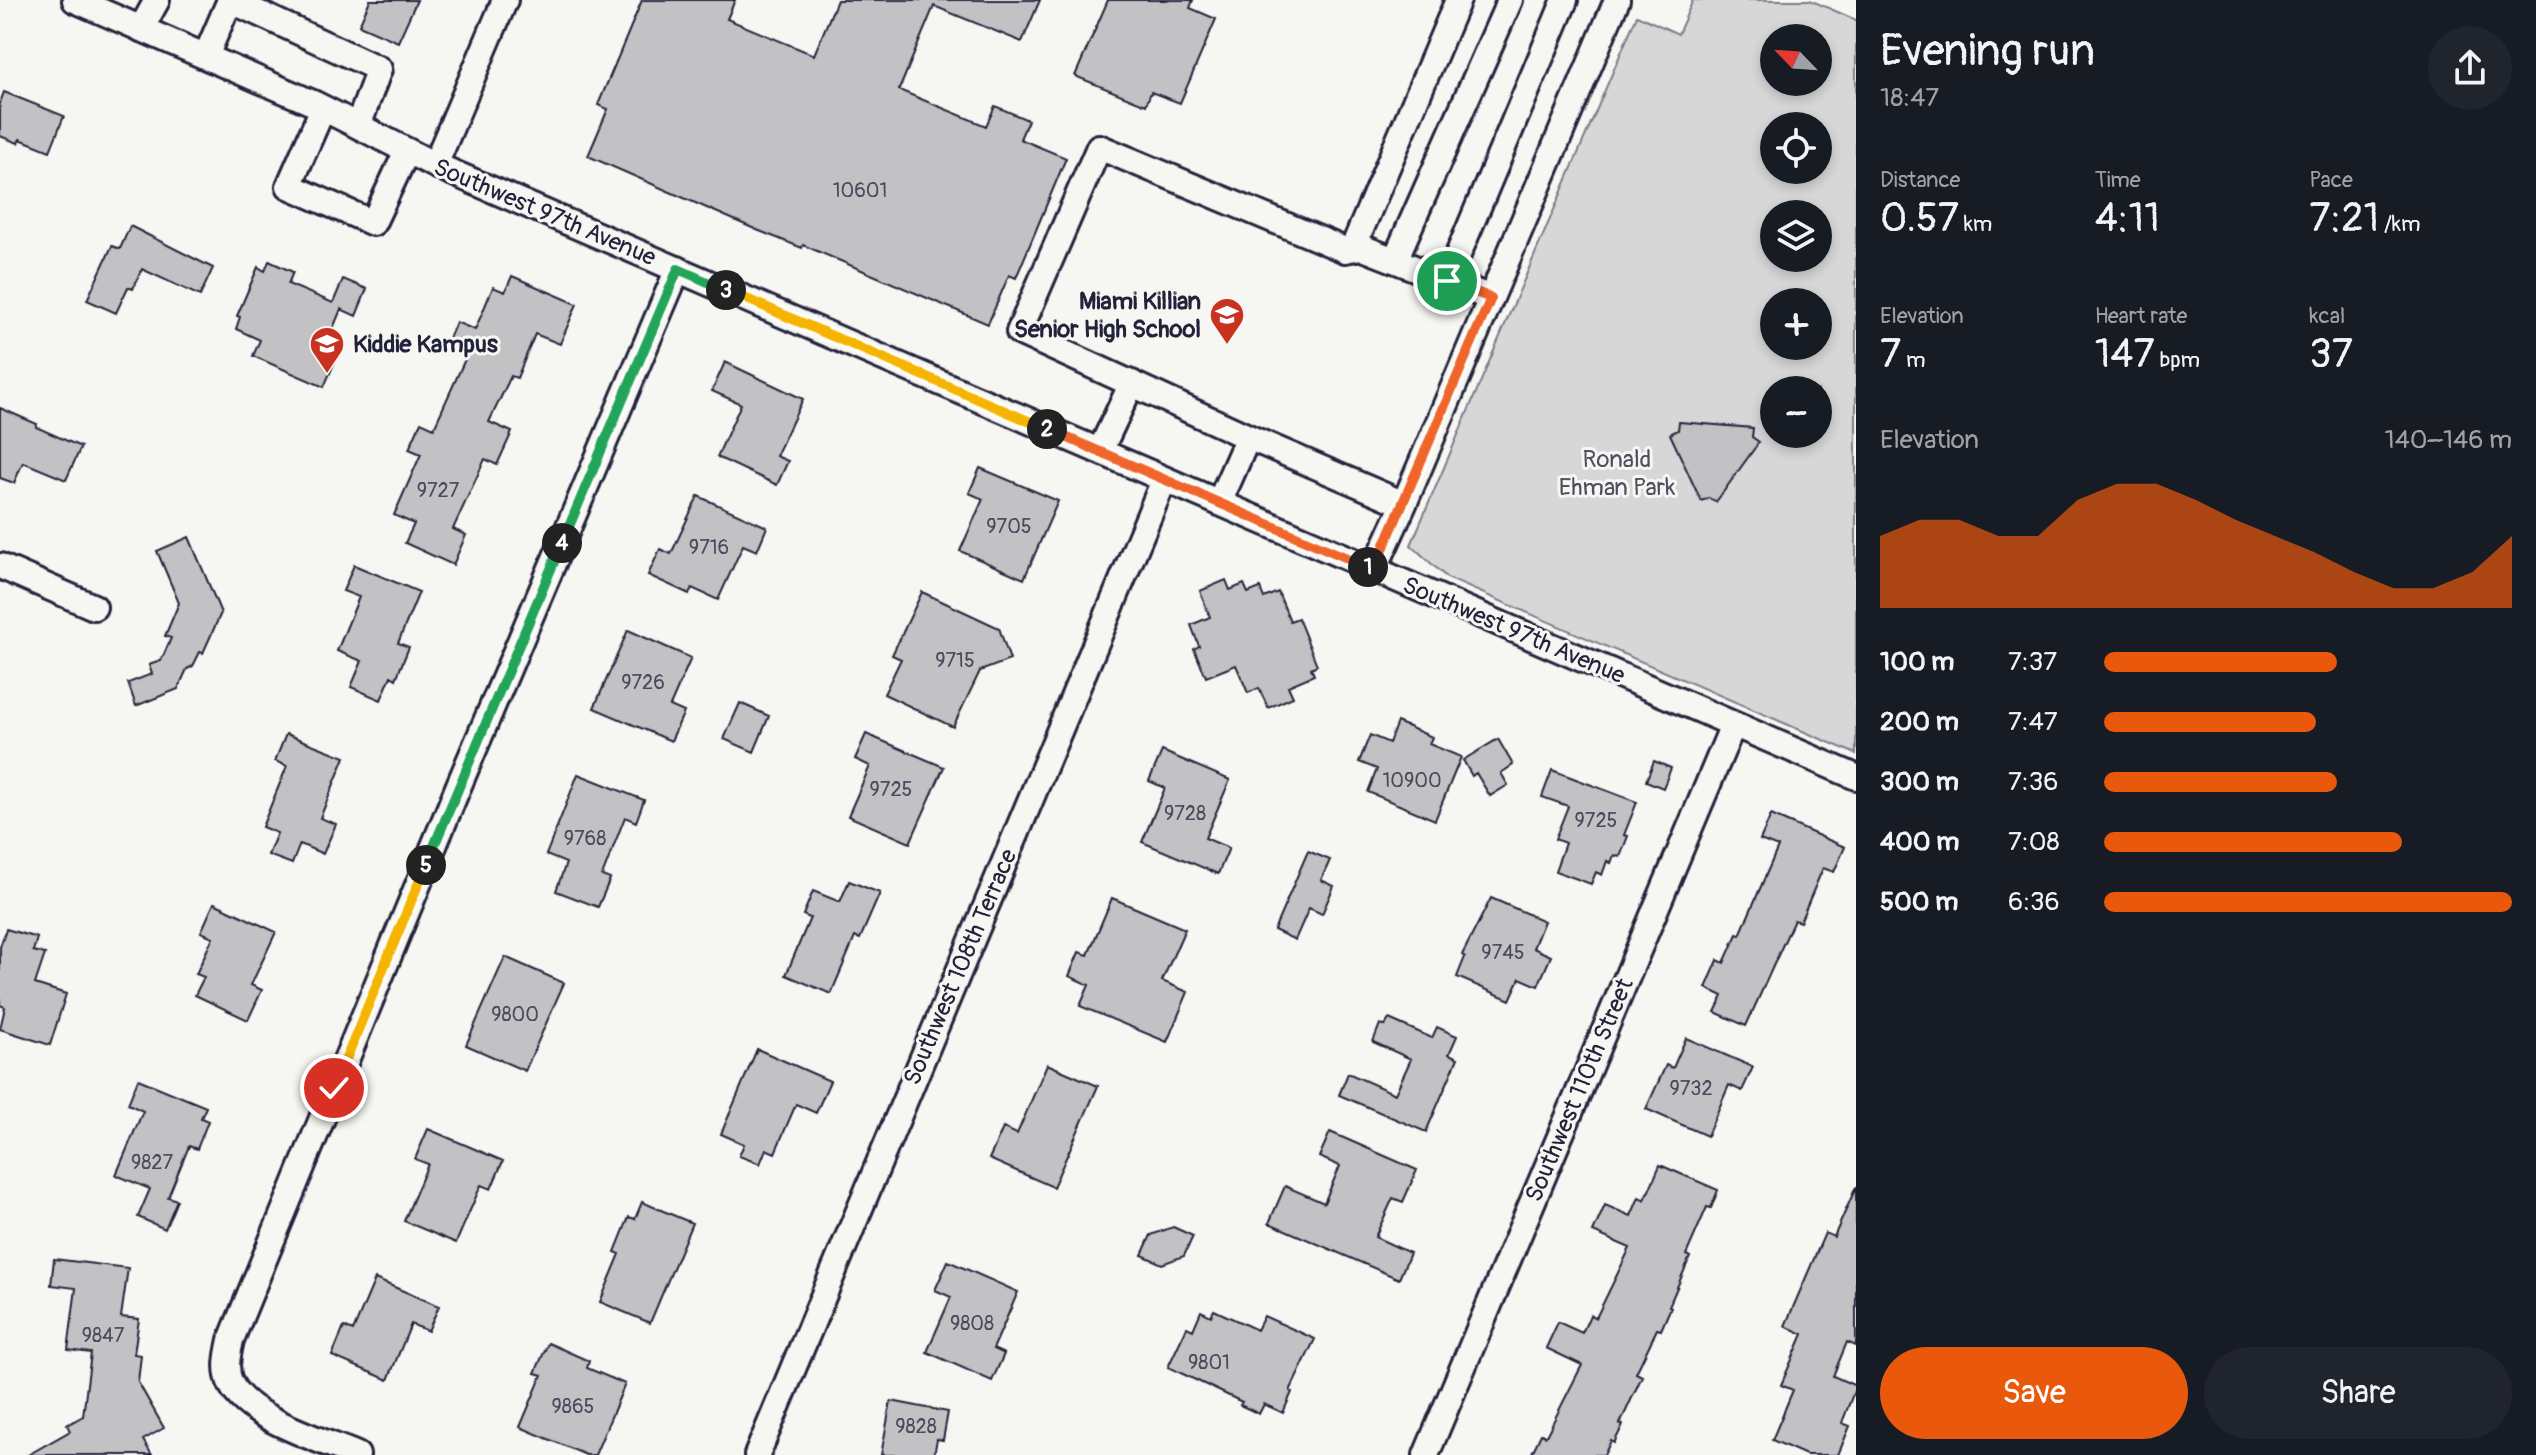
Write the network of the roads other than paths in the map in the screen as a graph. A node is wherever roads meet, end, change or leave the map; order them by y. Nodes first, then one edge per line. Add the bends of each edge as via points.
1 (75, 0) edge
2 (157, 0) edge
3 (230, 0) edge
4 (505, 0) edge
5 (1458, 0) edge
6 (1510, 0) edge
7 (1565, 0) edge
8 (1617, 0) edge
9 (141, 29) junction
10 (206, 56) junction
11 (323, 108) junction
12 (358, 126) junction
13 (407, 151) junction
14 (435, 165) junction
15 (1353, 248) junction
16 (1395, 260) junction
17 (678, 269) junction
18 (1447, 281) junction
19 (1491, 298) junction
20 (1132, 383) junction
21 (1248, 437) junction
22 (1100, 451) junction
23 (1164, 480) junction
24 (1219, 503) junction
25 (1404, 504) junction
26 (0, 566) edge
27 (1374, 570) junction
28 (94, 607) dead end
29 (1733, 725) junction
30 (1856, 777) edge
31 (357, 1455) edge
32 (757, 1455) edge
33 (1426, 1455) edge

1 - 9 street, Southwest 97th Avenue
2 - 9 street
3 - 10 street
3 - 12 street via 379,69
4 - 14 street
5 - 15 street
6 - 16 street
7 - 18 street
8 - 19 street
9 - 10 street, Southwest 97th Avenue
10 - 11 street, Southwest 97th Avenue
11 - 12 street, Southwest 97th Avenue
11 - 13 street via 289,186 373,223
12 - 13 street, Southwest 97th Avenue
13 - 14 street, Southwest 97th Avenue
14 - 17 street, Southwest 97th Avenue
15 - 16 street
15 - 20 street via 1345,250 1099,147 1019,332
16 - 18 street
17 - 22 street, Southwest 97th Avenue
17 - 31 street via 228,1353 228,1376 250,1406
18 - 19 street
19 - 25 street
20 - 21 street
20 - 22 street
21 - 24 street
21 - 25 street
22 - 23 street, Southwest 97th Avenue
23 - 24 street, Southwest 97th Avenue
23 - 32 street, Southwest 108th Terrace
24 - 27 street, Southwest 97th Avenue
25 - 27 street
26 - 28 street
27 - 29 street, Southwest 97th Avenue
29 - 30 street, Southwest 97th Avenue
29 - 33 street, Southwest 110th Street

